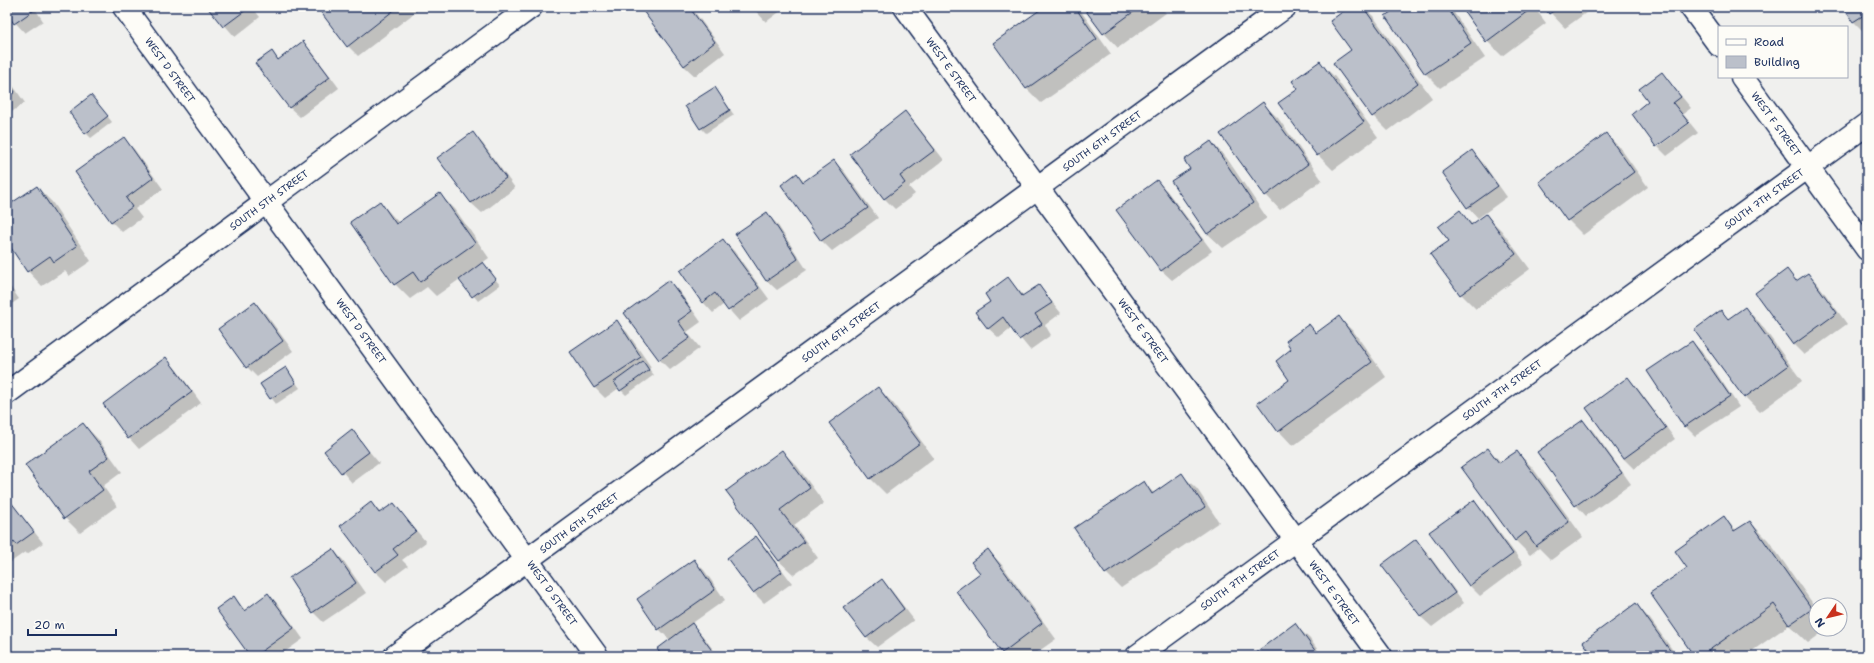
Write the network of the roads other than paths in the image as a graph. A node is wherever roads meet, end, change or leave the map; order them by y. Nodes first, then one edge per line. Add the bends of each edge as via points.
1 (124, 7) edge
2 (531, 7) edge
3 (904, 7) edge
4 (1285, 7) edge
5 (1691, 7) edge
6 (1718, 44) edge
7 (1743, 78) edge
8 (1867, 124) edge
9 (1808, 167) junction
10 (1038, 189) junction
11 (267, 202) junction
12 (1867, 249) edge
13 (7, 393) edge
14 (1296, 539) junction
15 (528, 560) junction
16 (396, 656) edge
17 (597, 656) edge
18 (1137, 656) edge
19 (1381, 656) edge

1 - 11 street, WEST D STREET
2 - 11 street, SOUTH 5TH STREET
3 - 10 street, WEST E STREET
4 - 10 street, SOUTH 6TH STREET
5 - 6 street
7 - 9 street, WEST F STREET
8 - 9 street, SOUTH 7TH STREET
9 - 12 street, WEST F STREET
9 - 14 street, SOUTH 7TH STREET
10 - 14 street, WEST E STREET
10 - 15 street, SOUTH 6TH STREET
11 - 13 street, SOUTH 5TH STREET
11 - 15 street, WEST D STREET
14 - 18 street, SOUTH 7TH STREET
14 - 19 street, WEST E STREET
15 - 16 street, SOUTH 6TH STREET
15 - 17 street, WEST D STREET

